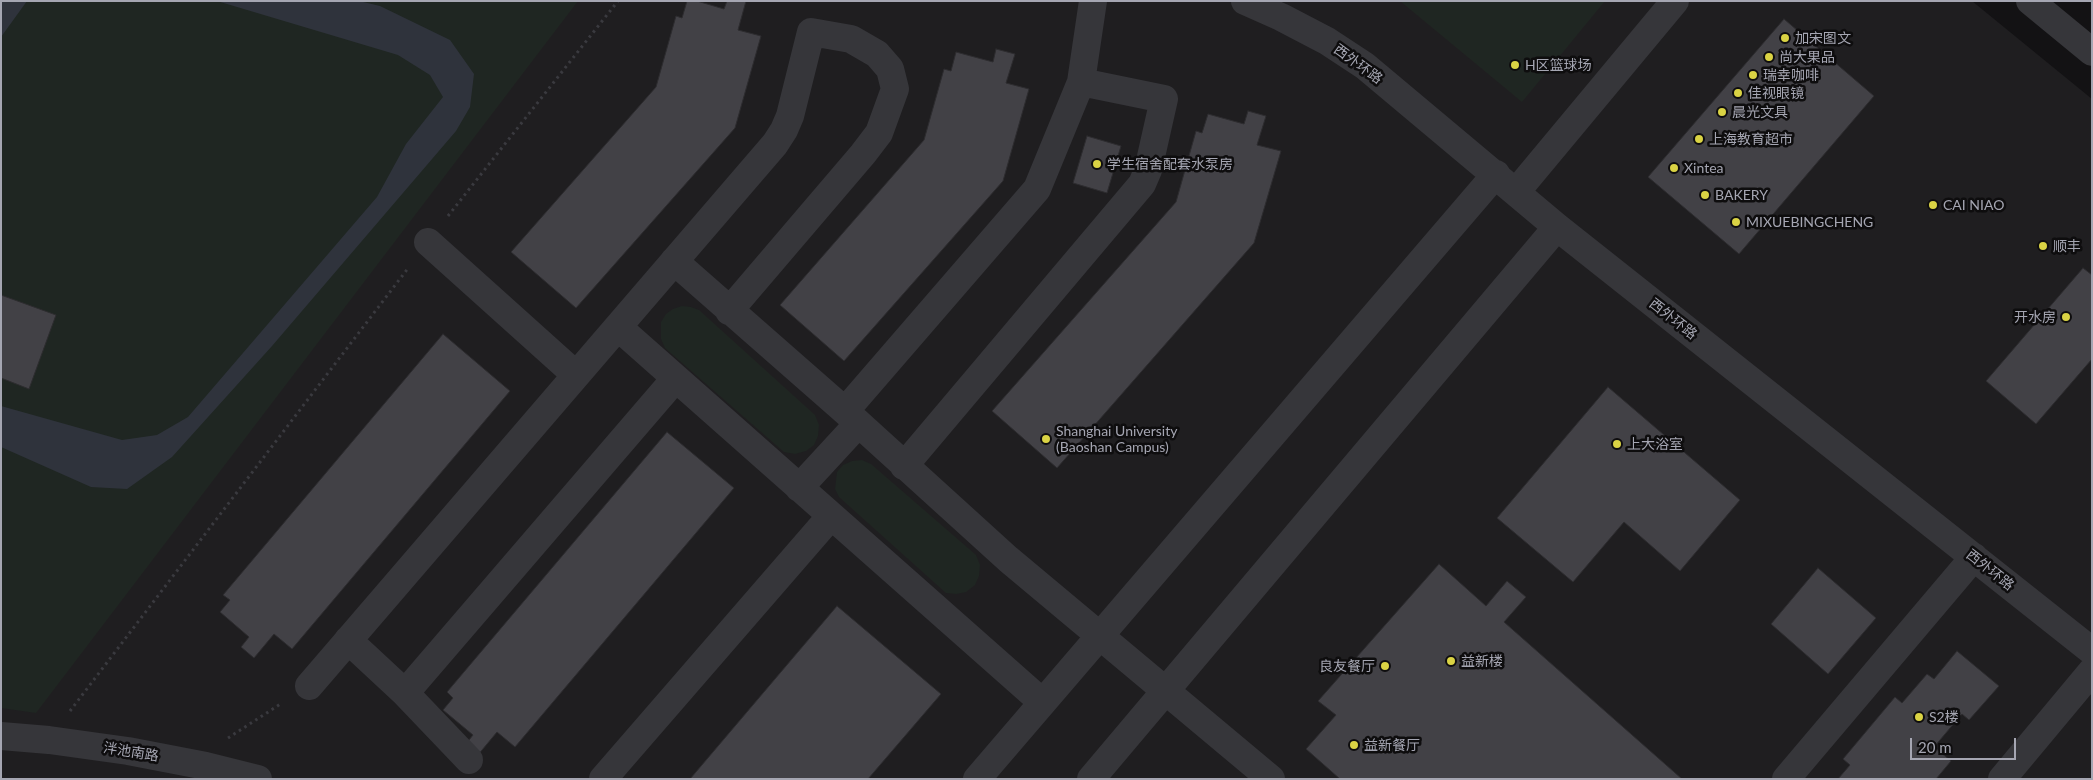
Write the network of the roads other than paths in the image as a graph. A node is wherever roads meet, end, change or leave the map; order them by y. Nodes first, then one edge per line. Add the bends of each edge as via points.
1 (1093, 1) edge
2 (1245, 1) edge
3 (1675, 1) edge
4 (2030, 1) edge
5 (2092, 52) edge
6 (1081, 82) junction
7 (1496, 174) junction
8 (1516, 192) junction
9 (1557, 227) junction
10 (428, 242) road end
11 (674, 261) junction
12 (729, 311) junction
13 (618, 327) junction
14 (576, 375) junction
15 (675, 379) junction
16 (851, 417) junction
17 (904, 466) junction
18 (799, 488) junction
19 (831, 516) junction
20 (1974, 557) junction
21 (1100, 636) junction
22 (348, 640) junction
23 (2092, 651) edge
24 (2092, 671) edge
25 (309, 686) road end
26 (1165, 691) junction
27 (406, 693) junction
28 (1042, 702) junction
29 (1, 736) edge
30 (469, 760) dead end
31 (258, 779) edge
32 (603, 779) edge
33 (977, 779) edge
34 (1091, 779) edge
35 (1271, 779) edge
36 (1786, 779) edge
37 (2002, 779) edge

1 - 6 street
2 - 7 street, 西外环路 via 1281,16 1365,66
3 - 8 street
4 - 5 street
6 - 16 street via 1037,189
6 - 17 street via 1164,99 1142,184
7 - 8 street, 西外环路
7 - 21 street
8 - 9 street, 西外环路
9 - 20 street, 西外环路
9 - 26 street
10 - 14 street
11 - 12 street
11 - 12 street via 784,130 811,32 851,39 877,54 890,69 894,89 879,133
11 - 13 street
12 - 16 street
13 - 14 street
13 - 15 street
14 - 22 street
15 - 18 street
15 - 27 street
16 - 17 street
16 - 18 street
17 - 21 street
18 - 19 street
19 - 28 street
19 - 32 street
20 - 23 street, 西外环路
20 - 36 street
21 - 26 street
21 - 28 street
22 - 25 street
22 - 27 street
24 - 37 street
26 - 34 street
26 - 35 street
27 - 30 street
28 - 33 street
29 - 31 street, 泮池南路 via 128,751

